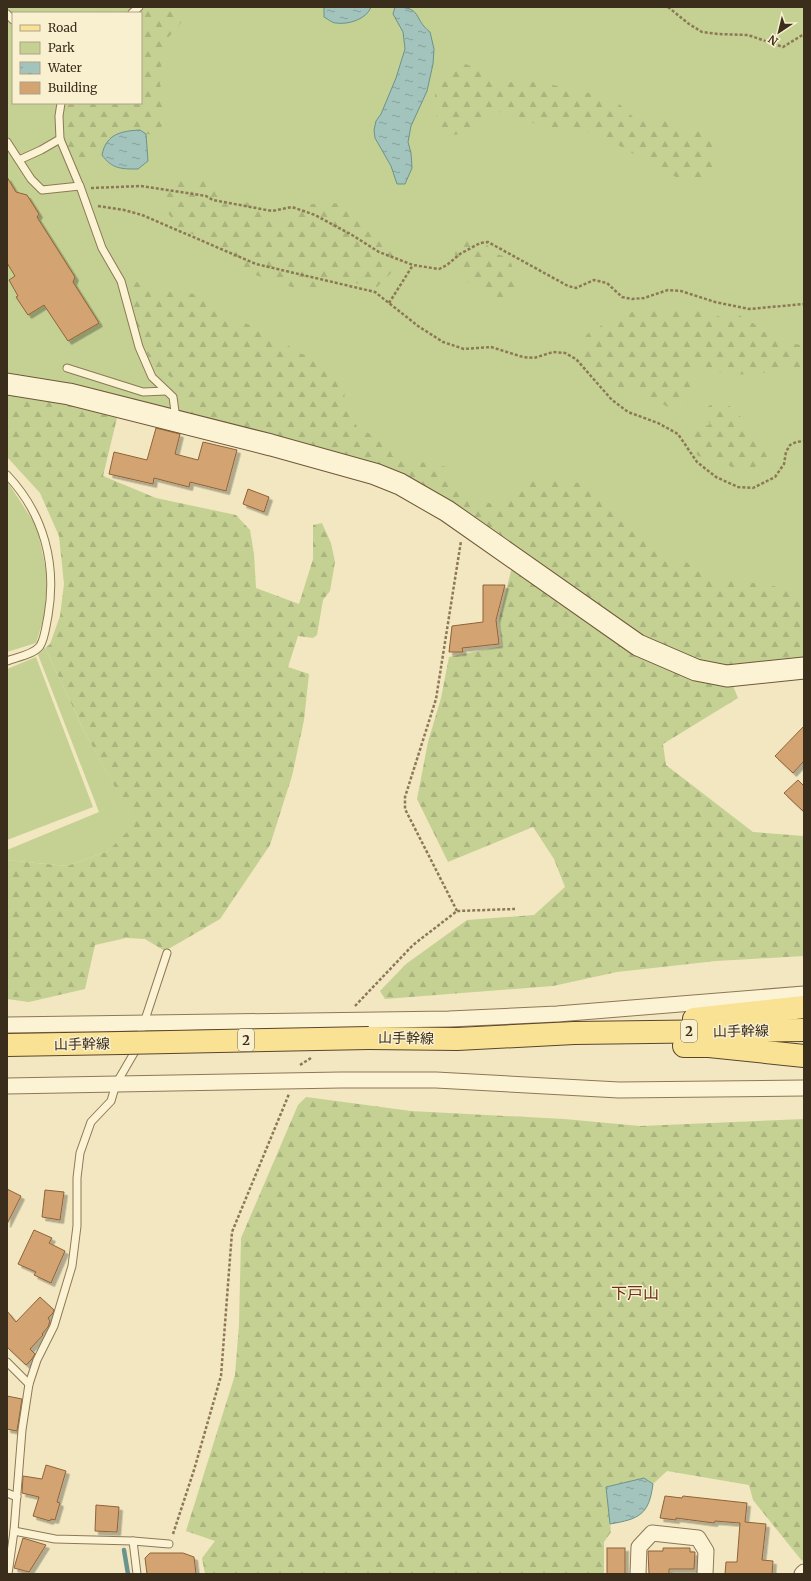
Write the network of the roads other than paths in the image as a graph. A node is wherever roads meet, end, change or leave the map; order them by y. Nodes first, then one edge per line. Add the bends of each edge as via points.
1 (62, 104) edge
2 (60, 139) junction
3 (7, 142) edge
4 (19, 160) junction
5 (80, 188) junction
6 (67, 368) dead end
7 (7, 384) edge
8 (166, 390) junction
9 (176, 421) junction
10 (7, 475) edge
11 (7, 661) edge
12 (804, 668) edge
13 (167, 953) dead end
14 (804, 994) edge
15 (804, 1007) edge
16 (144, 1023) junction
17 (7, 1025) edge
18 (804, 1030) edge
19 (574, 1033) junction
20 (456, 1039) junction
21 (7, 1045) edge
22 (804, 1056) edge
23 (116, 1084) junction
24 (7, 1086) edge
25 (804, 1088) edge
26 (7, 1362) edge
27 (29, 1384) junction
28 (7, 1493) edge
29 (17, 1497) junction
30 (14, 1530) junction
31 (133, 1541) junction
32 (170, 1544) road end
33 (8, 1574) edge
34 (137, 1574) edge
35 (638, 1574) edge
36 (705, 1574) edge

1 - 2 lane via 59,116
2 - 4 lane
2 - 5 lane
3 - 4 lane
4 - 5 lane via 31,179 42,190
5 - 8 lane via 102,248 120,281 139,347 152,377
6 - 8 lane via 143,392
7 - 9 street via 69,394
8 - 9 lane via 173,397
9 - 12 street via 375,474 400,484 447,511 638,646 696,670 727,676
10 - 11 lane via 22,493 41,528 52,581 47,621 40,645 33,652
13 - 16 lane
14 - 16 street via 503,1017
15 - 19 main road
16 - 17 street
16 - 23 lane via 134,1053
18 - 19 main road, 山手幹線 / 2
19 - 20 main road, 山手幹線 / 2
20 - 21 main road, 山手幹線 / 2, bridge via 369,1038
20 - 22 main road via 709,1046
23 - 24 street
23 - 25 street via 436,1080 619,1090
23 - 27 lane via 111,1100 91,1122 80,1153 77,1226 72,1266 54,1326 37,1360
26 - 27 lane
27 - 29 lane via 22,1430
28 - 29 lane
29 - 30 lane
30 - 31 lane via 55,1540
30 - 33 lane
31 - 32 lane
31 - 34 lane
35 - 36 street via 638,1547 652,1533 698,1538 706,1551

